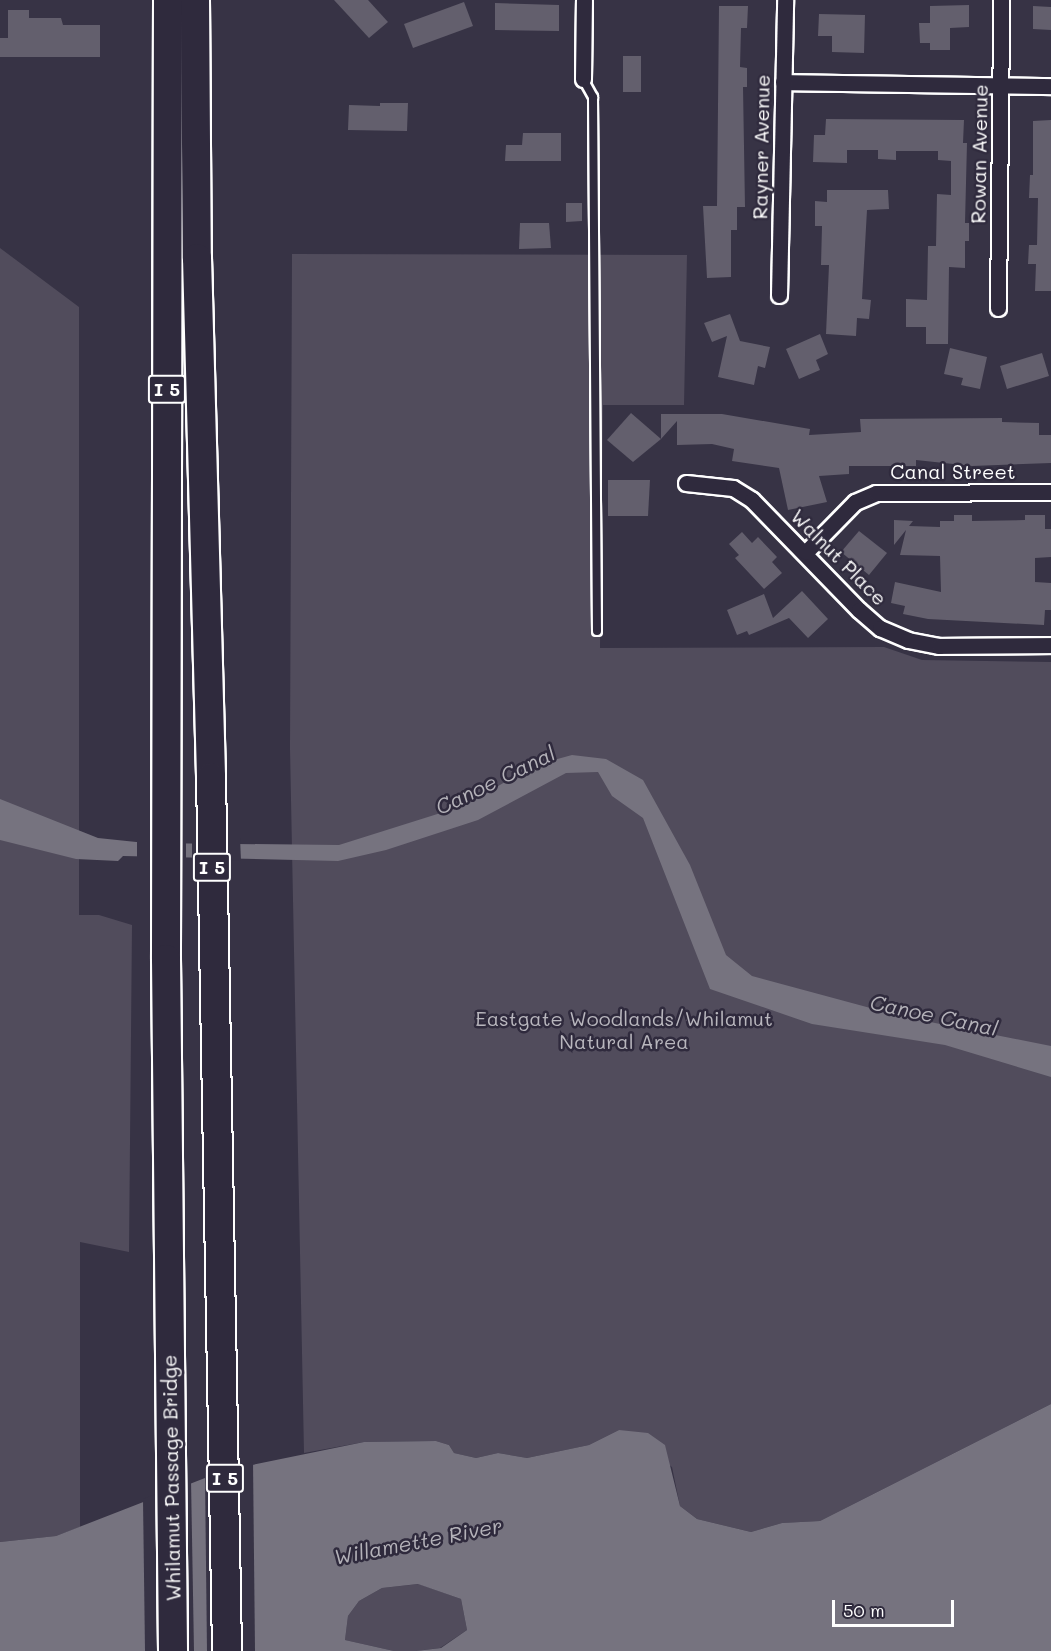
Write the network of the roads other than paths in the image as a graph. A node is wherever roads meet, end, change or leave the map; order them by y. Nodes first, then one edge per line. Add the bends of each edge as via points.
1 (168, 0) edge
2 (195, 0) edge
3 (584, 0) edge
4 (785, 0) edge
5 (1001, 0) edge
6 (583, 79) joint
7 (783, 82) junction
8 (1000, 86) junction
9 (1051, 86) edge
10 (779, 295) dead end
11 (998, 308) dead end
12 (686, 483) dead end
13 (1051, 492) edge
14 (806, 552) junction
15 (597, 630) dead end
16 (1051, 645) edge
17 (173, 1651) edge
18 (227, 1651) edge

1 - 17 highway, Whilamut Passage Bridge / I 5 via 166,959
2 - 18 highway, I 5 via 197,258
3 - 6 street
4 - 7 street, Rayner Avenue
5 - 8 street, Rowan Avenue
6 - 15 lane via 593,97 594,120
7 - 8 street
7 - 10 street, Rayner Avenue
8 - 9 street
8 - 11 street, Rowan Avenue
12 - 14 street, Walnut Place via 733,488 752,500
13 - 14 street, Canal Street via 876,493 855,502
14 - 16 street, Walnut Place via 880,628 908,640 939,646

